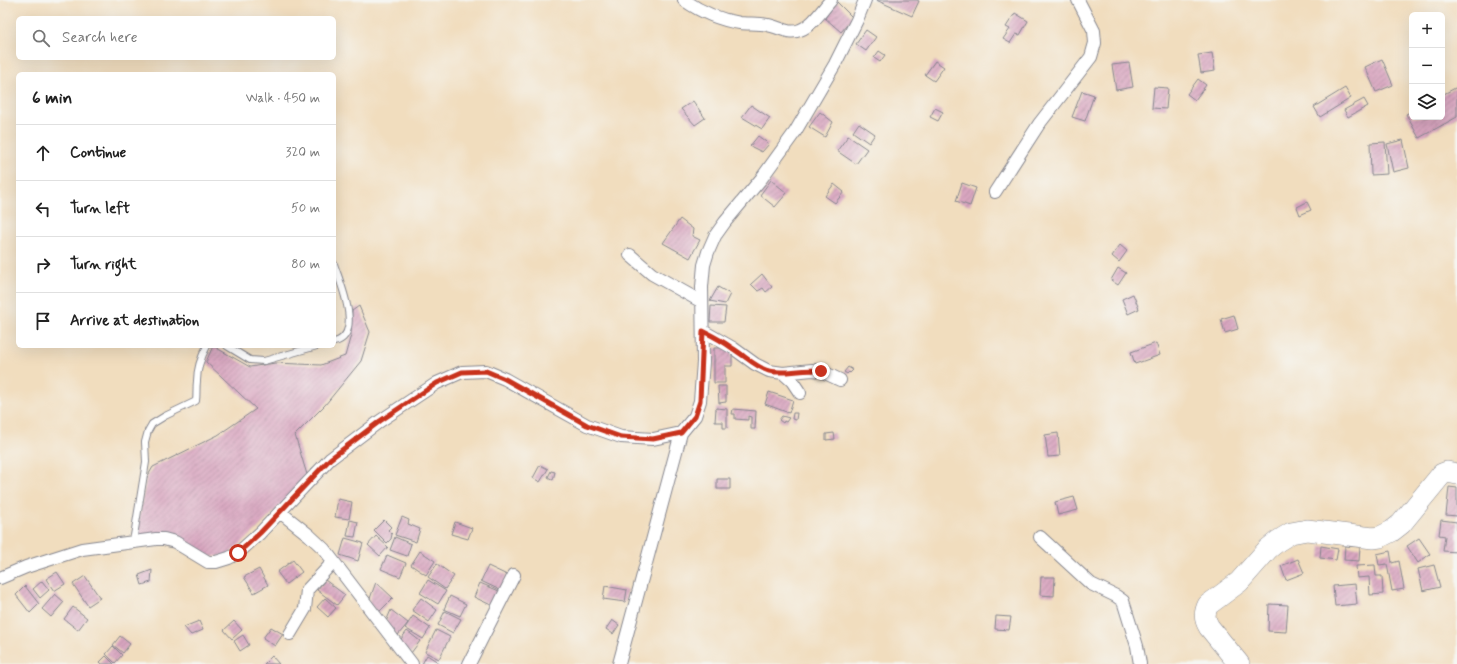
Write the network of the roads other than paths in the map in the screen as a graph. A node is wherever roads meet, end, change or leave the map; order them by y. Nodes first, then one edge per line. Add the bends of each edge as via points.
1 (684, 0) edge
2 (831, 0) edge
3 (865, 0) edge
4 (1078, 0) edge
5 (995, 192) dead end
6 (630, 255) dead end
7 (336, 270) edge
8 (702, 302) junction
9 (703, 331) junction
10 (336, 342) edge
11 (206, 348) edge
12 (230, 348) edge
13 (310, 348) edge
14 (783, 373) junction
15 (840, 380) dead end
16 (800, 393) dead end
17 (681, 433) junction
18 (1457, 474) edge
19 (280, 512) junction
20 (1040, 537) dead end
21 (133, 542) junction
22 (333, 562) junction
23 (514, 575) dead end
24 (0, 578) edge
25 (290, 634) dead end
26 (412, 664) edge
27 (469, 664) edge
28 (619, 664) edge
29 (1140, 664) edge
30 (1239, 664) edge

1 - 2 street via 708,15 793,31 807,25
3 - 8 street via 835,64 795,132 715,236 704,265
4 - 5 street via 1094,31 1095,43 1091,57 1039,124
6 - 8 street via 652,274
7 - 10 lane via 350,321 344,336
8 - 9 street
9 - 14 street via 762,368
9 - 17 street via 700,401 695,416
11 - 21 lane via 200,363 196,401 152,424 148,431 145,442 146,462
12 - 13 lane via 250,360 264,362
14 - 15 street via 821,371
14 - 16 street
17 - 19 street via 653,439 621,437 587,425 486,371 462,372 437,383 330,459
17 - 28 street
18 - 30 highway via 1442,474 1401,524 1386,535 1373,538 1307,530 1291,533 1278,540 1239,582 1208,605 1205,611 1209,627
19 - 21 street via 238,553 216,562 208,562 164,539
19 - 22 street via 316,542
20 - 29 street via 1091,584 1122,601
21 - 24 street via 82,549
22 - 25 street via 307,590 305,609
22 - 26 street
23 - 27 street

